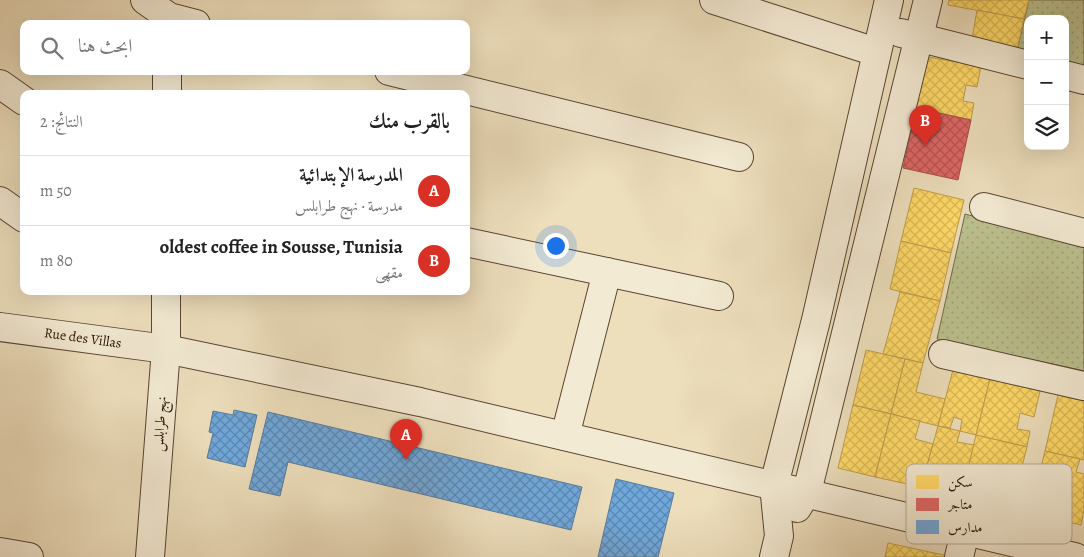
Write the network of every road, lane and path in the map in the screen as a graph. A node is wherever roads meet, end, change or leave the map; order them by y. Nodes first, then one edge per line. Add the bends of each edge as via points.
1 (145, 0) edge
2 (714, 0) edge
3 (889, 0) edge
4 (928, 0) edge
5 (170, 14) edge
6 (186, 20) edge
7 (919, 38) junction
8 (879, 40) junction
9 (1024, 65) edge
10 (167, 75) edge
11 (405, 75) edge
12 (1069, 76) edge
13 (1084, 80) edge
14 (0, 84) edge
15 (167, 90) edge
16 (466, 90) edge
17 (470, 91) edge
18 (20, 99) edge
19 (739, 157) dead end
20 (0, 201) edge
21 (984, 207) dead end
22 (20, 215) edge
23 (1084, 232) edge
24 (470, 243) edge
25 (607, 272) junction
26 (166, 295) edge
27 (719, 296) dead end
28 (0, 327) edge
29 (166, 349) junction
30 (944, 354) dead end
31 (1084, 386) edge
32 (566, 436) junction
33 (774, 485) junction
34 (808, 492) junction
35 (906, 525) edge
36 (962, 544) edge
37 (776, 547) edge
38 (0, 552) edge
39 (29, 557) edge
40 (150, 557) edge
41 (1076, 557) edge

1 - 5 street
2 - 8 street
3 - 8 street
4 - 7 street
5 - 6 street
7 - 8 street
7 - 9 street
7 - 34 street
8 - 33 street via 816,320
10 - 15 street
11 - 16 street
12 - 13 street
14 - 18 street
17 - 19 street
20 - 22 street
21 - 23 street
24 - 25 street
25 - 27 street
25 - 32 street
26 - 29 street, نهج طرابلس
28 - 29 street, Rue des Villas
29 - 32 street, Rue des Villas
29 - 40 street, نهج طرابلس
30 - 31 street
32 - 33 street, Rue des Villas
33 - 34 street, Rue des Villas
33 - 37 street
34 - 35 street, Rue des Villas
34 - 37 street
36 - 41 street, Rue des Villas
38 - 39 street

